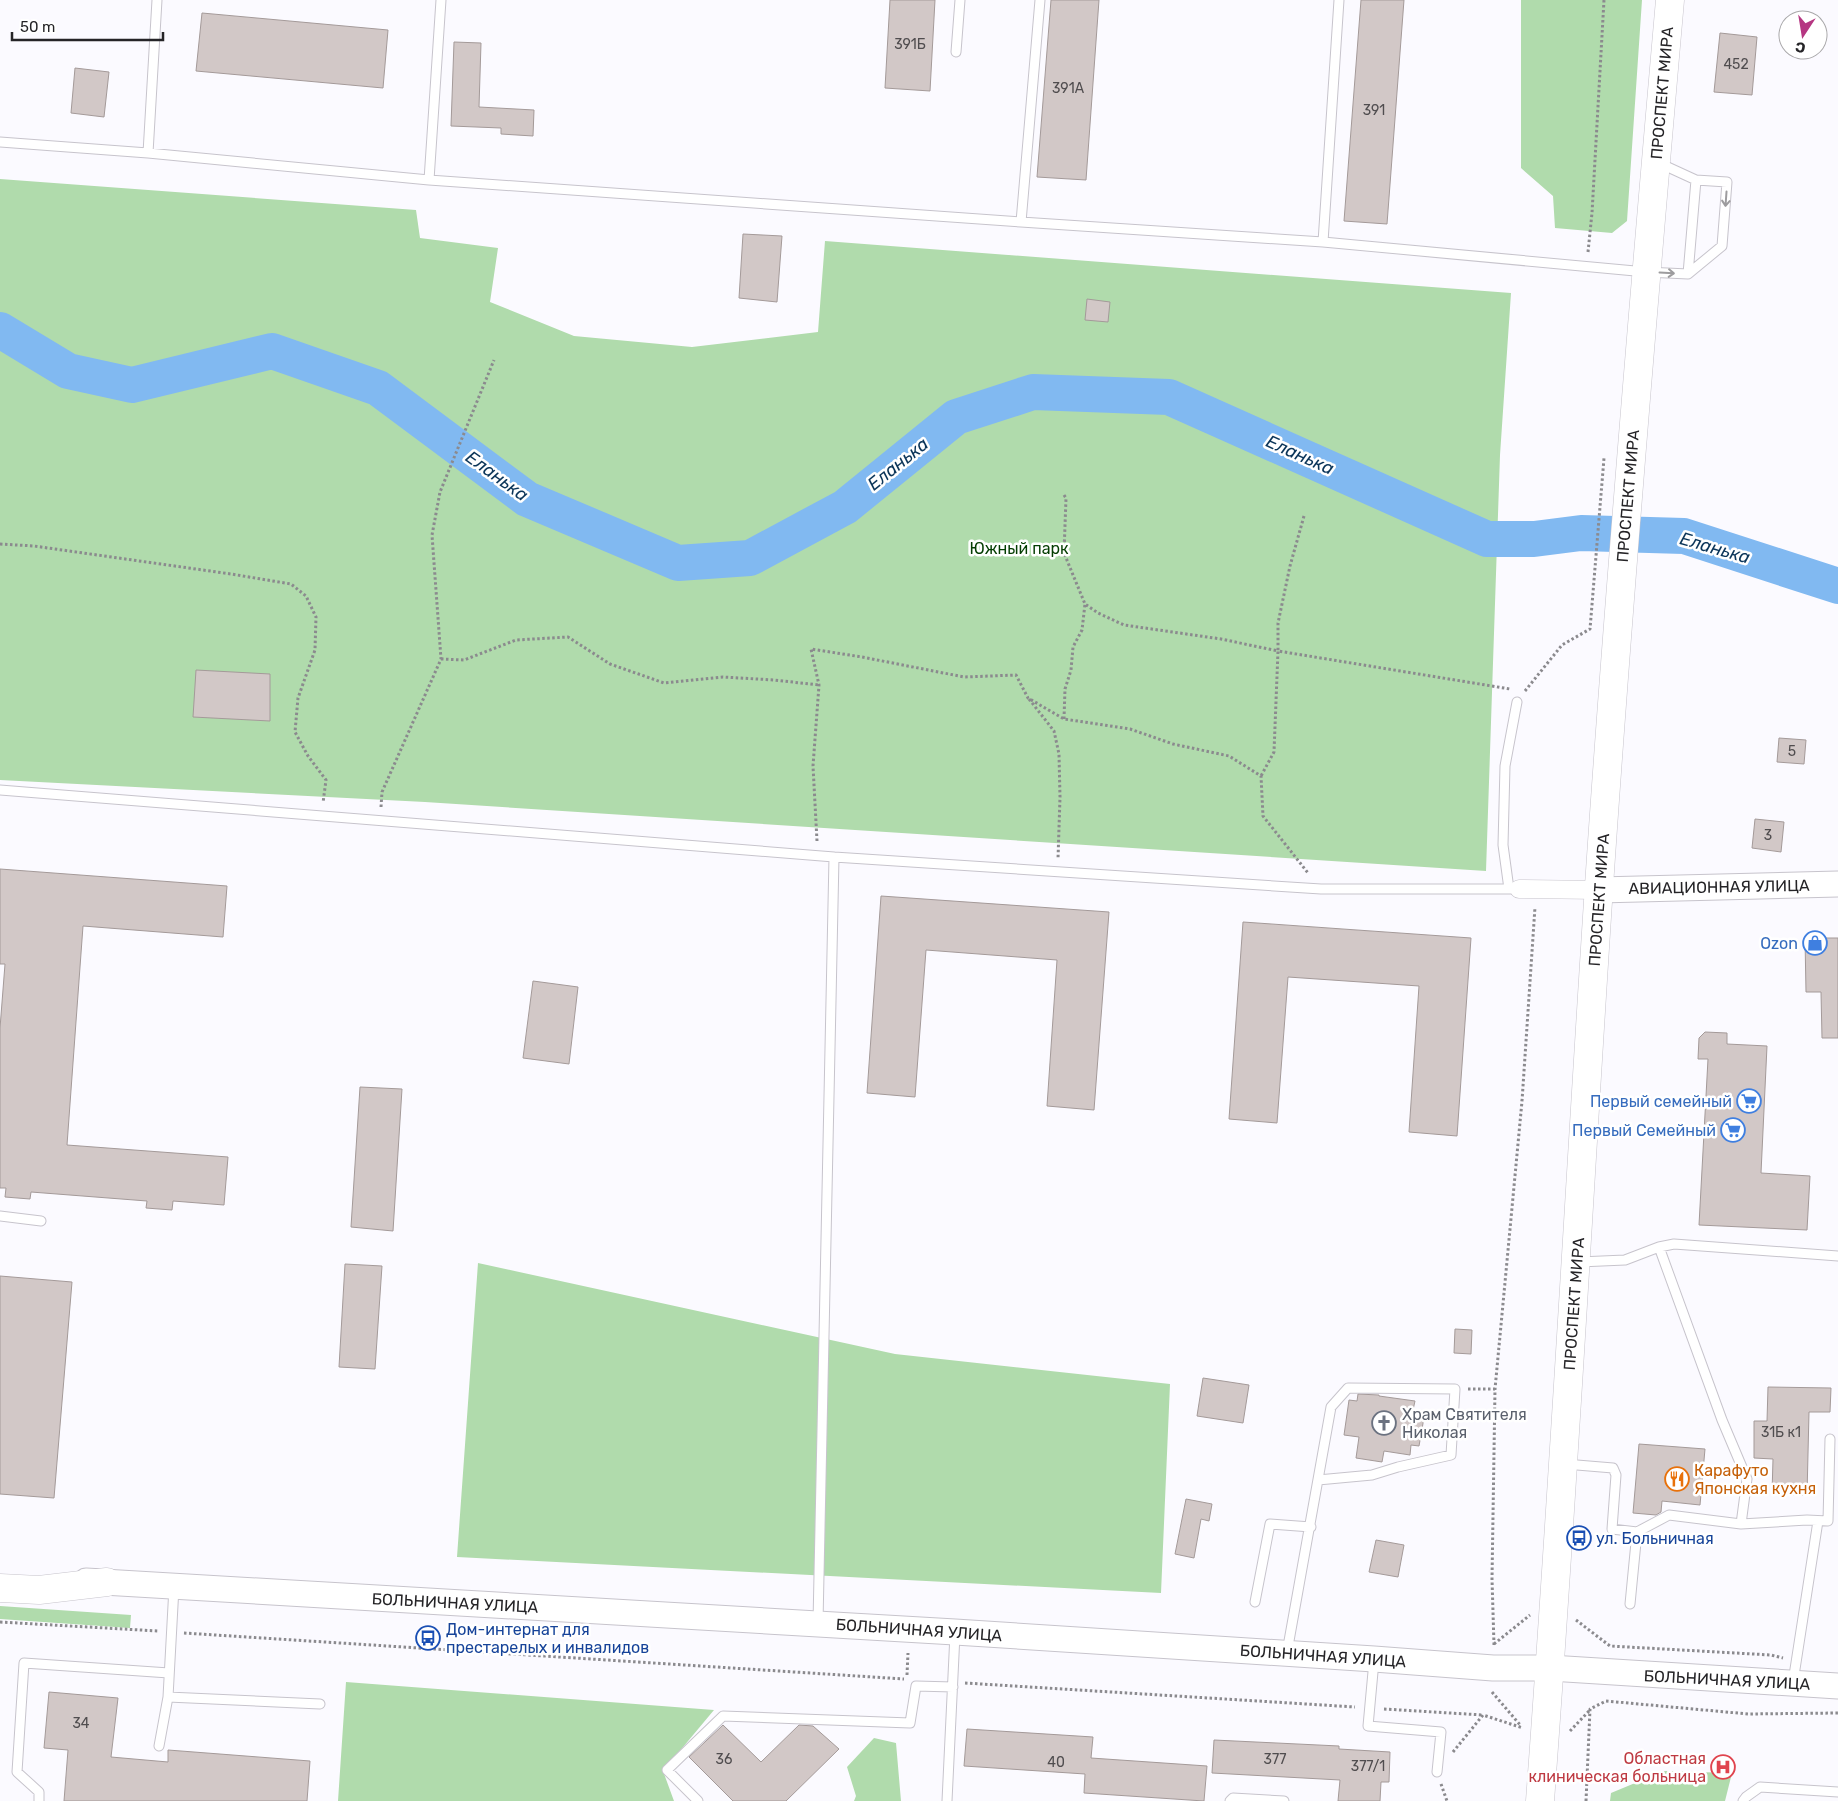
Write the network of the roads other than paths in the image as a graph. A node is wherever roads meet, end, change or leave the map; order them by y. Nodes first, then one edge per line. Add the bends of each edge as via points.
1 (157, 0) edge
2 (441, 0) edge
3 (960, 0) edge
4 (1040, 0) edge
5 (1339, 0) edge
6 (1670, 0) edge
7 (956, 52) dead end
8 (0, 142) edge
9 (148, 153) junction
10 (1656, 161) junction
11 (429, 180) junction
12 (1696, 180) junction
13 (1021, 222) junction
14 (1323, 242) junction
15 (1646, 272) junction
16 (1688, 274) junction
17 (1517, 702) road end
18 (0, 790) edge
19 (834, 857) junction
20 (1838, 884) edge
21 (1521, 889) junction
22 (1599, 890) junction
23 (0, 1216) edge
24 (41, 1221) dead end
25 (1659, 1247) junction
26 (1838, 1256) edge
27 (1577, 1262) junction
28 (1830, 1438) dead end
29 (1563, 1464) junction
30 (1318, 1480) junction
31 (1818, 1521) junction
32 (1741, 1524) junction
33 (1311, 1527) junction
34 (1637, 1532) junction
35 (0, 1576) edge
36 (107, 1582) junction
37 (174, 1586) junction
38 (0, 1588) edge
39 (1255, 1602) dead end
40 (1630, 1604) dead end
41 (818, 1624) junction
42 (955, 1632) junction
43 (1287, 1654) junction
44 (1374, 1659) junction
45 (1550, 1668) junction
46 (169, 1673) junction
47 (953, 1685) junction
48 (1793, 1685) junction
49 (1838, 1686) edge
50 (168, 1697) junction
51 (320, 1704) dead end
52 (159, 1746) dead end
53 (1437, 1772) road end
54 (1838, 1792) edge
55 (39, 1801) edge
56 (698, 1801) edge
57 (947, 1801) edge
58 (1230, 1801) edge
59 (1284, 1801) edge
60 (1540, 1801) edge
61 (1743, 1801) edge

1 - 9 lane
2 - 11 lane
3 - 7 lane
4 - 13 lane
5 - 14 lane
6 - 10 main road, ПРОСПЕКТ МИРА
8 - 9 lane
9 - 11 lane
10 - 12 lane
10 - 15 main road, ПРОСПЕКТ МИРА
11 - 13 lane
12 - 16 lane
12 -> 16 lane via 1727,182 1722,246
13 - 14 lane
14 - 15 lane
15 -> 16 lane
15 - 22 main road, ПРОСПЕКТ МИРА
17 - 21 lane via 1505,766 1503,845
18 - 19 lane
19 - 21 lane via 1321,889
19 - 41 lane
20 - 22 main road, АВИАЦИОННАЯ УЛИЦА
21 - 22 street
22 - 27 main road, ПРОСПЕКТ МИРА
23 - 24 lane
25 - 26 lane via 1674,1244
25 - 27 lane via 1625,1260
25 - 32 lane via 1747,1480
27 - 29 main road, ПРОСПЕКТ МИРА
28 - 31 lane via 1828,1521
29 - 34 lane via 1613,1468 1616,1475 1612,1529
29 - 45 main road, ПРОСПЕКТ МИРА
30 - 30 lane via 1332,1407 1348,1388 1455,1389 1451,1455 1372,1475
30 - 33 lane
31 - 32 lane
31 - 48 lane
32 - 34 lane via 1669,1515
33 - 39 lane via 1270,1524
33 - 43 lane
34 - 40 lane
35 - 36 main road, БОЛЬНИЧНАЯ УЛИЦА
36 - 37 main road, БОЛЬНИЧНАЯ УЛИЦА
36 - 38 main road via 39,1590
37 - 41 main road, БОЛЬНИЧНАЯ УЛИЦА
37 - 46 lane
41 - 42 main road, БОЛЬНИЧНАЯ УЛИЦА
42 - 43 main road, БОЛЬНИЧНАЯ УЛИЦА
42 - 47 lane
43 - 44 main road, БОЛЬНИЧНАЯ УЛИЦА
44 - 45 main road, БОЛЬНИЧНАЯ УЛИЦА via 1493,1668
44 - 53 lane via 1368,1726 1441,1732
45 - 48 main road, БОЛЬНИЧНАЯ УЛИЦА
45 - 60 main road, ПРОСПЕКТ МИРА
46 - 50 lane
46 - 55 lane via 24,1662 17,1772 39,1792
47 - 56 lane via 916,1686 910,1723 723,1716 667,1770
47 - 57 lane
48 - 49 main road, БОЛЬНИЧНАЯ УЛИЦА
50 - 51 lane
50 - 52 lane
54 - 61 lane via 1760,1787
58 - 59 lane via 1233,1798

